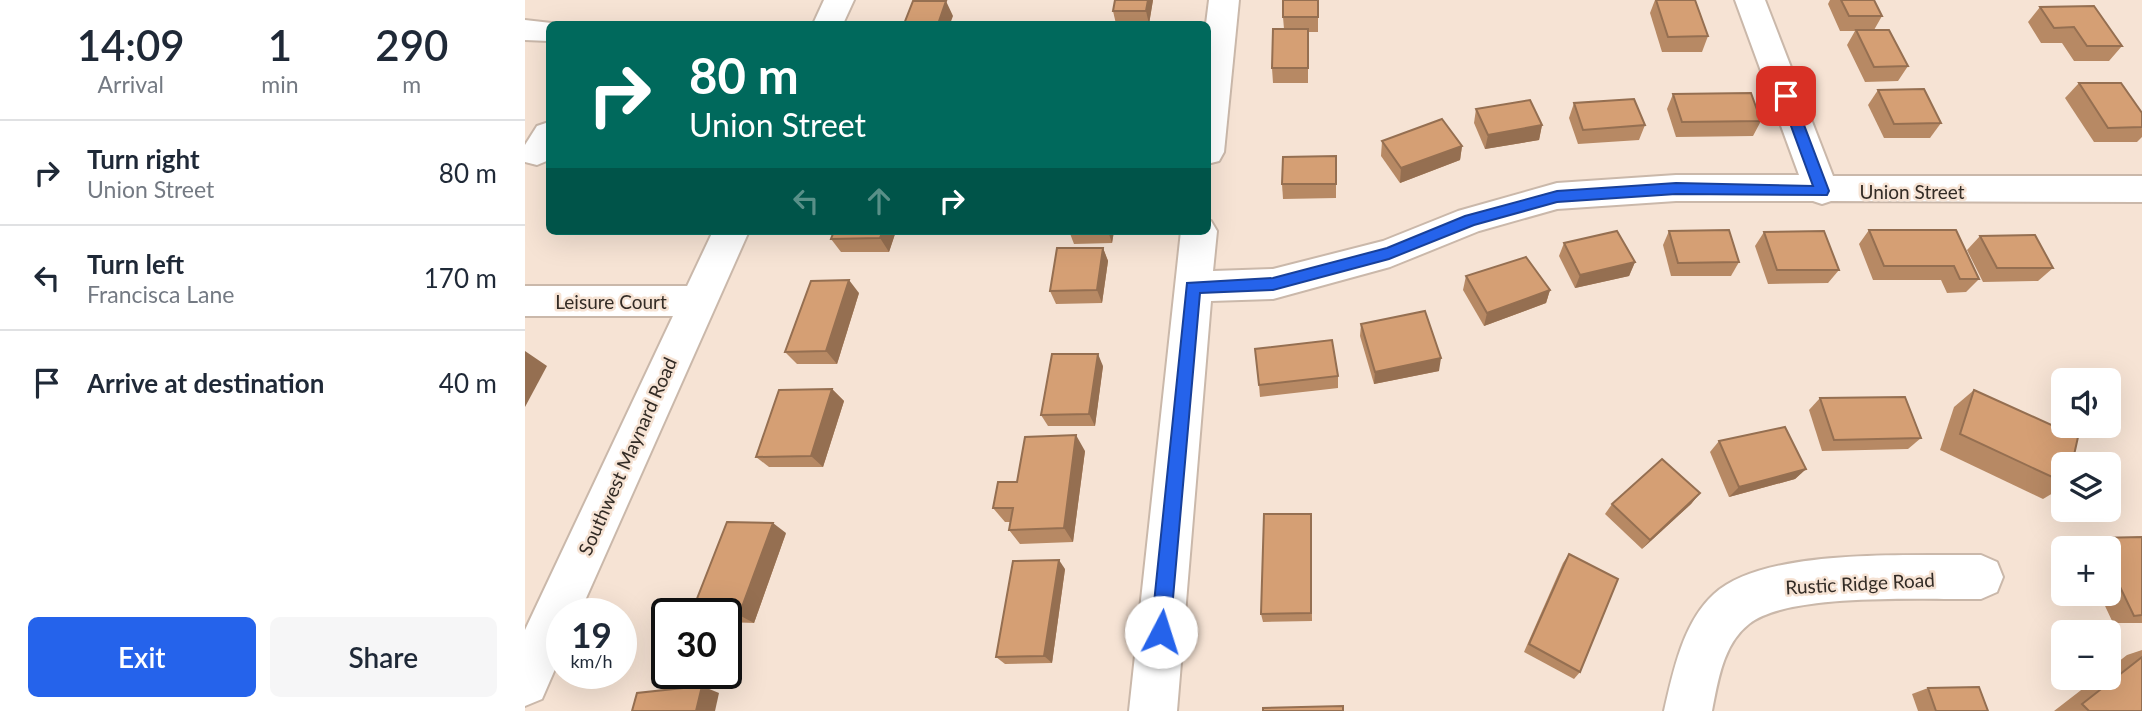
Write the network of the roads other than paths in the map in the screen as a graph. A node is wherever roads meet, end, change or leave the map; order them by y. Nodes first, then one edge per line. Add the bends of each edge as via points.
1 (839, 0) edge
2 (1224, 0) edge
3 (1750, 0) edge
4 (829, 21) edge
5 (525, 30) edge
6 (546, 31) edge
7 (1211, 116) edge
8 (2142, 189) edge
9 (1822, 191) junction
10 (729, 235) edge
11 (1199, 235) edge
12 (1193, 287) junction
13 (525, 301) edge
14 (697, 302) junction
15 (1981, 577) dead end
16 (525, 682) edge
17 (1153, 711) edge
18 (1688, 711) edge

1 - 4 street
2 - 7 street
3 - 9 street
5 - 6 street
8 - 9 street, Union Street
9 - 12 street, Union Street via 1676,188 1557,196 1470,220 1389,253 1273,284
10 - 14 street, Southwest Maynard Road
11 - 12 street
12 - 17 street
13 - 14 street, Leisure Court
14 - 16 street, Southwest Maynard Road
15 - 18 street, Rustic Ridge Road via 1792,584 1759,592 1732,608 1711,634 1698,663

